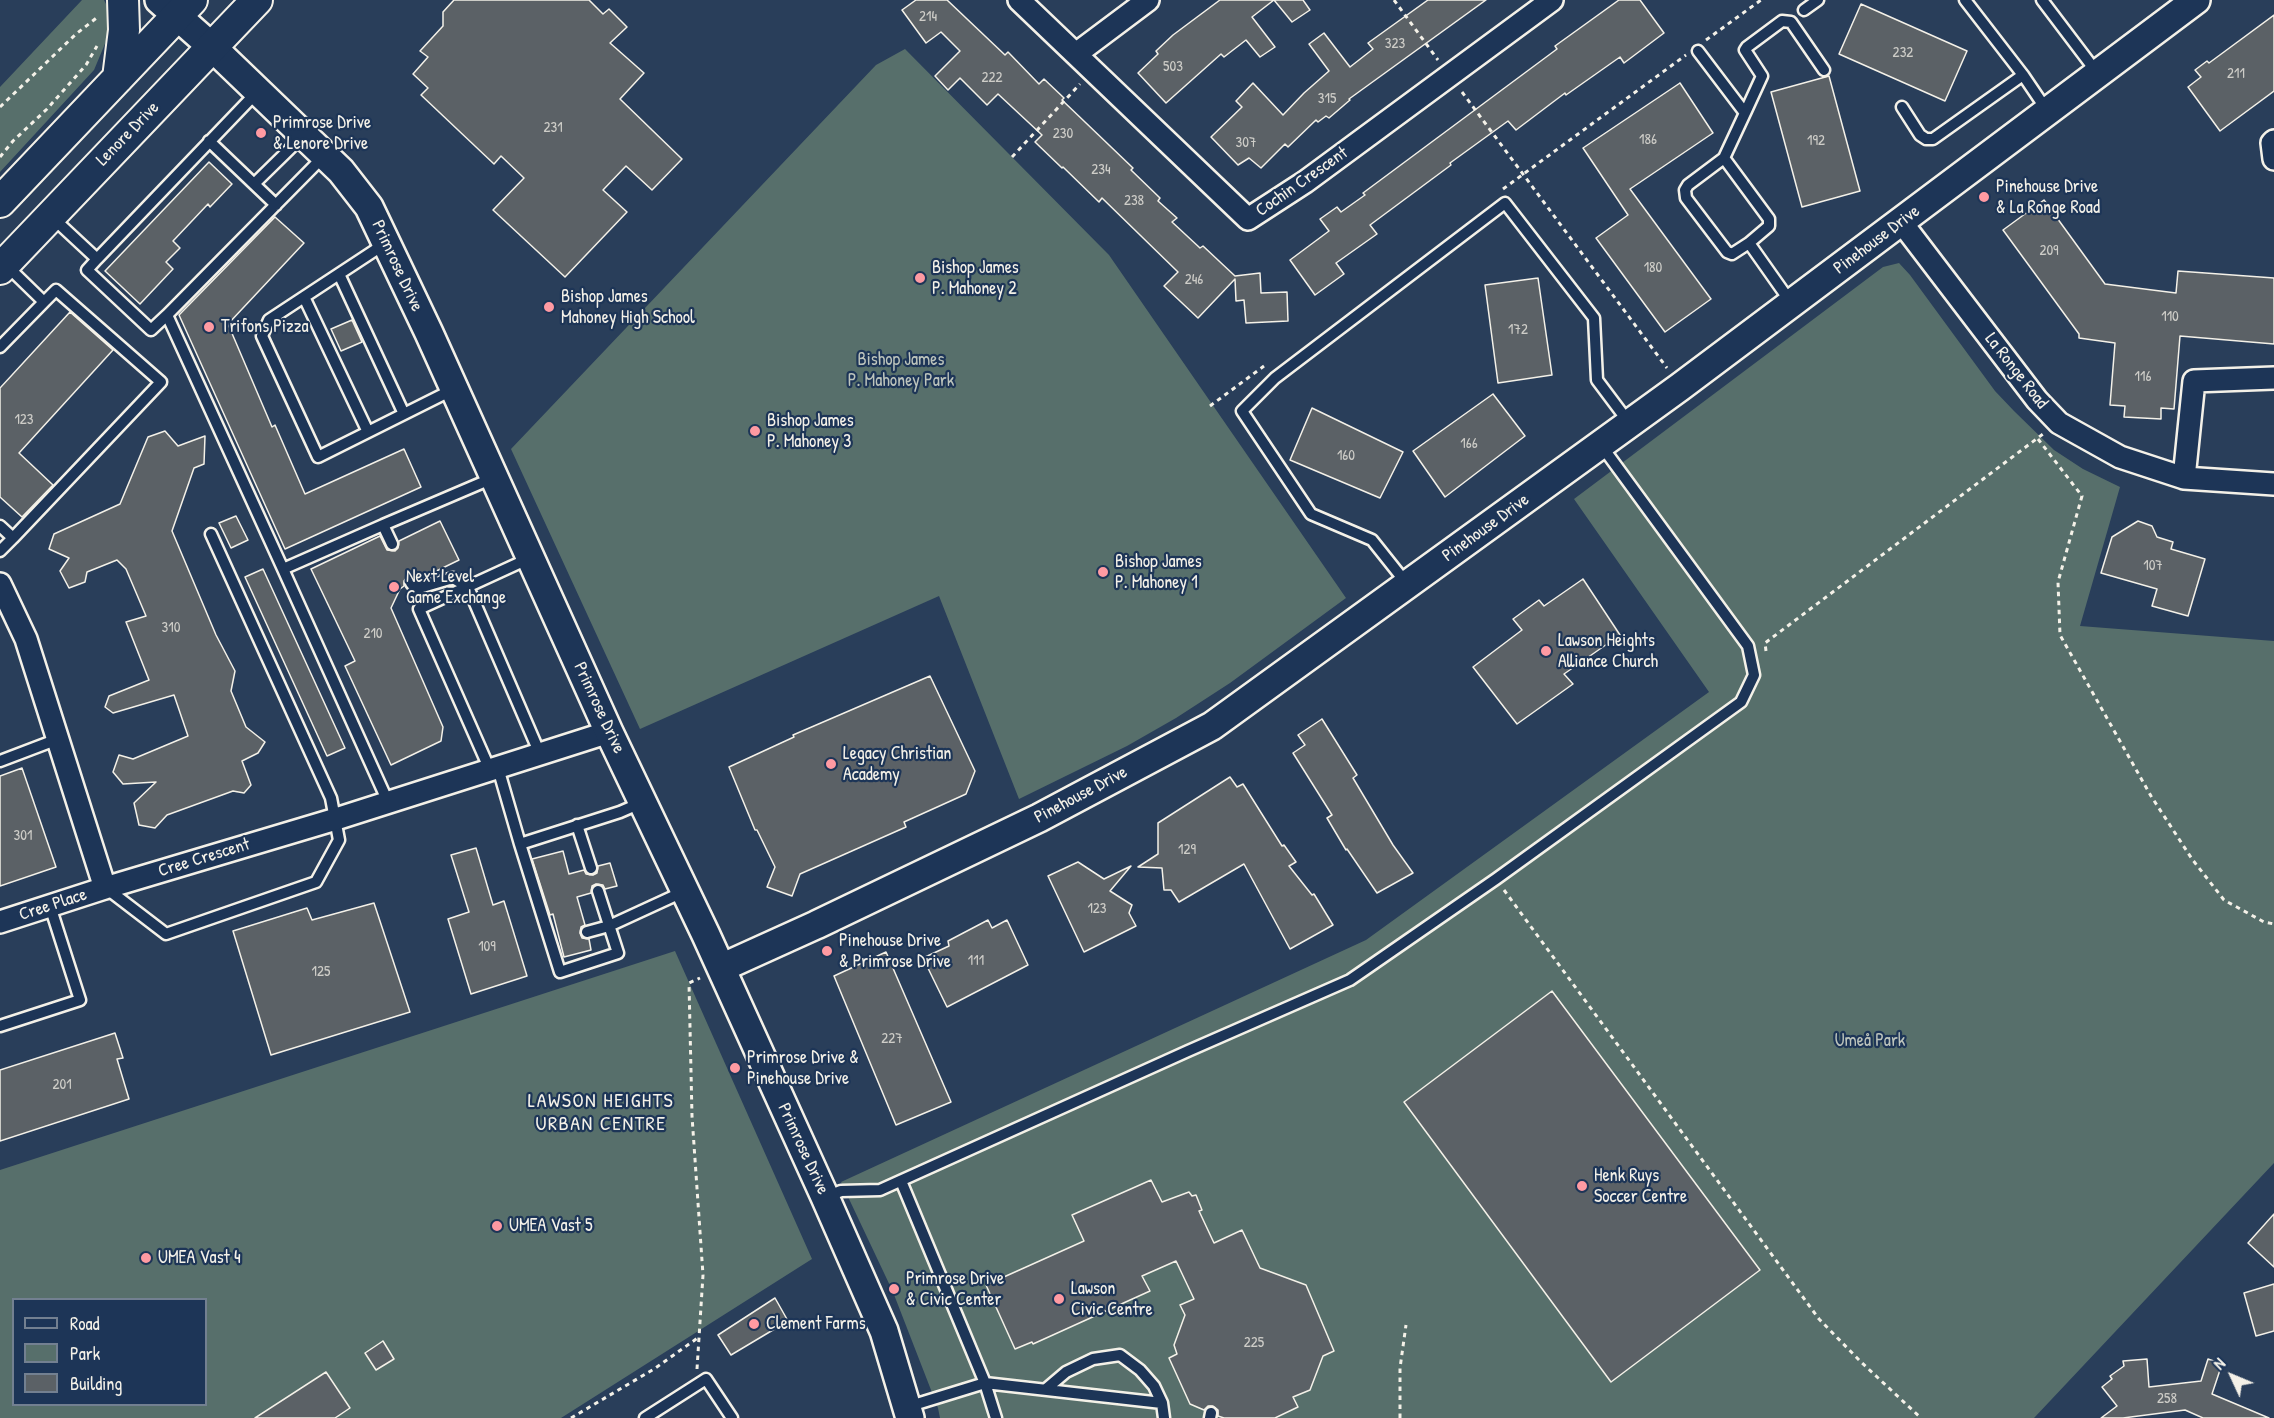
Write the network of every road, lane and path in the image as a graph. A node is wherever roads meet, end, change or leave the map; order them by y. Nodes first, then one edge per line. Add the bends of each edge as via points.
1 (257, 0) edge
2 (1019, 0) edge
3 (1148, 0) edge
4 (1394, 0) edge
5 (1552, 0) edge
6 (1818, 0) edge
7 (1965, 0) edge
8 (2042, 0) edge
9 (2196, 0) edge
10 (176, 5) edge
11 (115, 9) edge
12 (1804, 10) dead end
13 (98, 45) dead end
14 (212, 47) junction
15 (1698, 51) dead end
16 (1076, 54) junction
17 (1824, 70) dead end
18 (2098, 74) junction
19 (2023, 75) junction
20 (1450, 76) junction
21 (117, 78) junction
22 (1081, 84) dead end
23 (258, 91) junction
24 (0, 107) edge
25 (1902, 107) dead end
26 (2048, 112) junction
27 (1744, 113) junction
28 (303, 135) junction
29 (209, 141) junction
30 (2274, 141) edge
31 (325, 155) junction
32 (0, 157) edge
33 (1012, 157) dead end
34 (1724, 158) junction
35 (2274, 159) edge
36 (254, 184) junction
37 (0, 202) edge
38 (276, 205) junction
39 (51, 215) junction
40 (1902, 222) junction
41 (386, 243) junction
42 (1749, 243) junction
43 (98, 259) junction
44 (2, 266) edge
45 (339, 274) junction
46 (304, 297) junction
47 (44, 302) junction
48 (1792, 304) junction
49 (167, 315) junction
50 (0, 347) edge
51 (2274, 378) edge
52 (1680, 387) junction
53 (454, 389) junction
54 (404, 414) junction
55 (2059, 423) junction
56 (1630, 424) junction
57 (368, 432) junction
58 (2038, 439) junction
59 (1601, 445) junction
60 (494, 477) junction
61 (2184, 478) junction
62 (2274, 484) edge
63 (383, 525) junction
64 (0, 526) edge
65 (211, 534) dead end
66 (13, 538) junction
67 (392, 544) dead end
68 (0, 551) edge
69 (531, 558) junction
70 (283, 569) junction
71 (0, 584) edge
72 (411, 584) dead end
73 (1407, 584) junction
74 (468, 586) junction
75 (1766, 652) dead end
76 (609, 732) junction
77 (58, 739) junction
78 (540, 754) junction
79 (0, 761) edge
80 (494, 769) junction
81 (388, 802) junction
82 (643, 802) junction
83 (336, 819) junction
84 (577, 825) junction
85 (520, 844) junction
86 (591, 868) dead end
87 (1496, 879) junction
88 (105, 888) junction
89 (598, 891) dead end
90 (685, 891) junction
91 (50, 906) junction
92 (0, 922) edge
93 (2274, 924) edge
94 (609, 926) junction
95 (587, 933) dead end
96 (721, 968) junction
97 (697, 980) dead end
98 (0, 1026) edge
99 (901, 1181) junction
100 (825, 1197) junction
101 (1406, 1325) dead end
102 (699, 1337) junction
103 (985, 1383) junction
104 (697, 1384) junction
105 (1046, 1389) junction
106 (1162, 1403) junction
107 (908, 1412) edge
108 (571, 1418) edge
109 (645, 1418) edge
110 (732, 1418) edge
111 (996, 1418) edge
112 (1164, 1418) edge
113 (1400, 1418) edge
114 (1921, 1418) edge

1 - 14 main road, Lenore Drive
2 - 16 street, Cochin Crescent
3 - 16 street
4 - 20 path
5 - 20 street, Cochin Crescent
6 - 12 lane
7 - 19 lane
8 - 18 lane
9 - 18 street, Pinehouse Drive
10 - 14 street, Primrose Drive
10 - 21 main road
11 - 21 main road via 124,30
11 - 24 path via 76,34
13 - 32 path via 86,65
14 - 23 street, Primrose Drive
14 - 39 main road, Lenore Drive
15 - 27 lane
16 - 20 street, Cochin Crescent via 1248,219
17 - 27 lane via 1791,22 1782,21 1745,50 1762,76
18 - 26 street, Pinehouse Drive
19 - 25 lane via 1933,139 1920,135
19 - 26 lane
20 - 52 path
21 - 37 main road
22 - 33 path
23 - 28 street, Primrose Drive
23 - 29 lane
26 - 40 street, Pinehouse Drive
27 - 34 lane
28 - 31 street, Primrose Drive
28 - 36 lane
29 - 36 lane
29 - 43 lane
30 - 35 street
31 - 38 lane
31 - 41 street, Primrose Drive via 369,207
34 - 42 lane via 1769,219 1769,226
34 - 42 lane via 1688,185 1686,198 1727,252 1732,254
36 - 38 lane
38 - 49 lane
39 - 43 lane
39 - 44 main road, Lenore Drive
40 - 48 street, Pinehouse Drive
40 - 55 street, La Ronge Road via 2037,400
41 - 45 lane
41 - 53 street, Primrose Drive
42 - 48 lane
43 - 49 lane via 87,270 152,330
44 - 47 lane
45 - 46 lane
45 - 54 lane
46 - 57 lane
46 - 57 lane via 269,320 262,336 318,457
47 - 50 lane
47 - 66 lane via 56,290 161,382
48 - 52 street, Pinehouse Drive
49 - 70 lane
51 - 61 street via 2194,381
52 - 56 street, Pinehouse Drive
53 - 54 lane
53 - 60 street, Primrose Drive
54 - 57 lane
55 - 58 path
55 - 61 street, La Ronge Road via 2120,457
56 - 59 street, Pinehouse Drive
56 - 73 lane via 1597,380 1594,318 1505,203 1275,378 1242,411 1311,514 1371,540
58 - 75 path via 1765,643
58 - 93 path via 2082,496 2058,582 2060,635 2151,796 2192,859 2224,900
59 - 73 street, Pinehouse Drive
59 - 87 lane via 1748,646 1754,675 1741,702
60 - 63 lane
60 - 69 street, Primrose Drive
61 - 62 street, La Ronge Road
63 - 67 lane
63 - 70 lane
64 - 66 lane
65 - 83 lane via 331,798
66 - 68 lane
69 - 74 lane
69 - 76 street, Primrose Drive
70 - 81 lane
71 - 77 street via 10,615 26,639
72 - 74 lane via 419,588 453,578
73 - 96 street, Pinehouse Drive via 1212,726 1039,818
74 - 78 lane
74 - 80 lane via 419,609
76 - 78 street, Cree Crescent
76 - 82 street, Primrose Drive
77 - 79 lane
77 - 88 street
78 - 80 street, Cree Crescent
80 - 81 street, Cree Crescent
80 - 85 lane
81 - 83 street, Cree Crescent
82 - 84 lane
82 - 90 street, Primrose Drive
83 - 88 street, Cree Crescent
83 - 88 lane via 339,840 316,882 166,934
84 - 85 lane
84 - 86 lane
85 - 94 lane via 556,942 560,972 618,953
87 - 99 lane via 1350,980
87 - 114 path via 1819,1319
88 - 91 street, Cree Place
89 - 94 lane
90 - 94 lane
90 - 96 street, Primrose Drive
91 - 92 street, Cree Place
91 - 98 lane via 80,999
94 - 95 lane
96 - 100 street, Primrose Drive
97 - 102 path via 689,983 703,1275
99 - 100 lane via 880,1190 841,1191
99 - 103 lane
100 - 107 street, Primrose Drive via 884,1331
101 - 113 path via 1400,1368
102 - 104 path
102 - 108 path
103 - 105 lane
103 - 107 lane
103 - 111 lane
104 - 109 lane
104 - 110 lane via 706,1379
105 - 106 lane
105 - 106 lane via 1066,1372 1093,1359 1119,1355 1140,1370
106 - 112 lane

